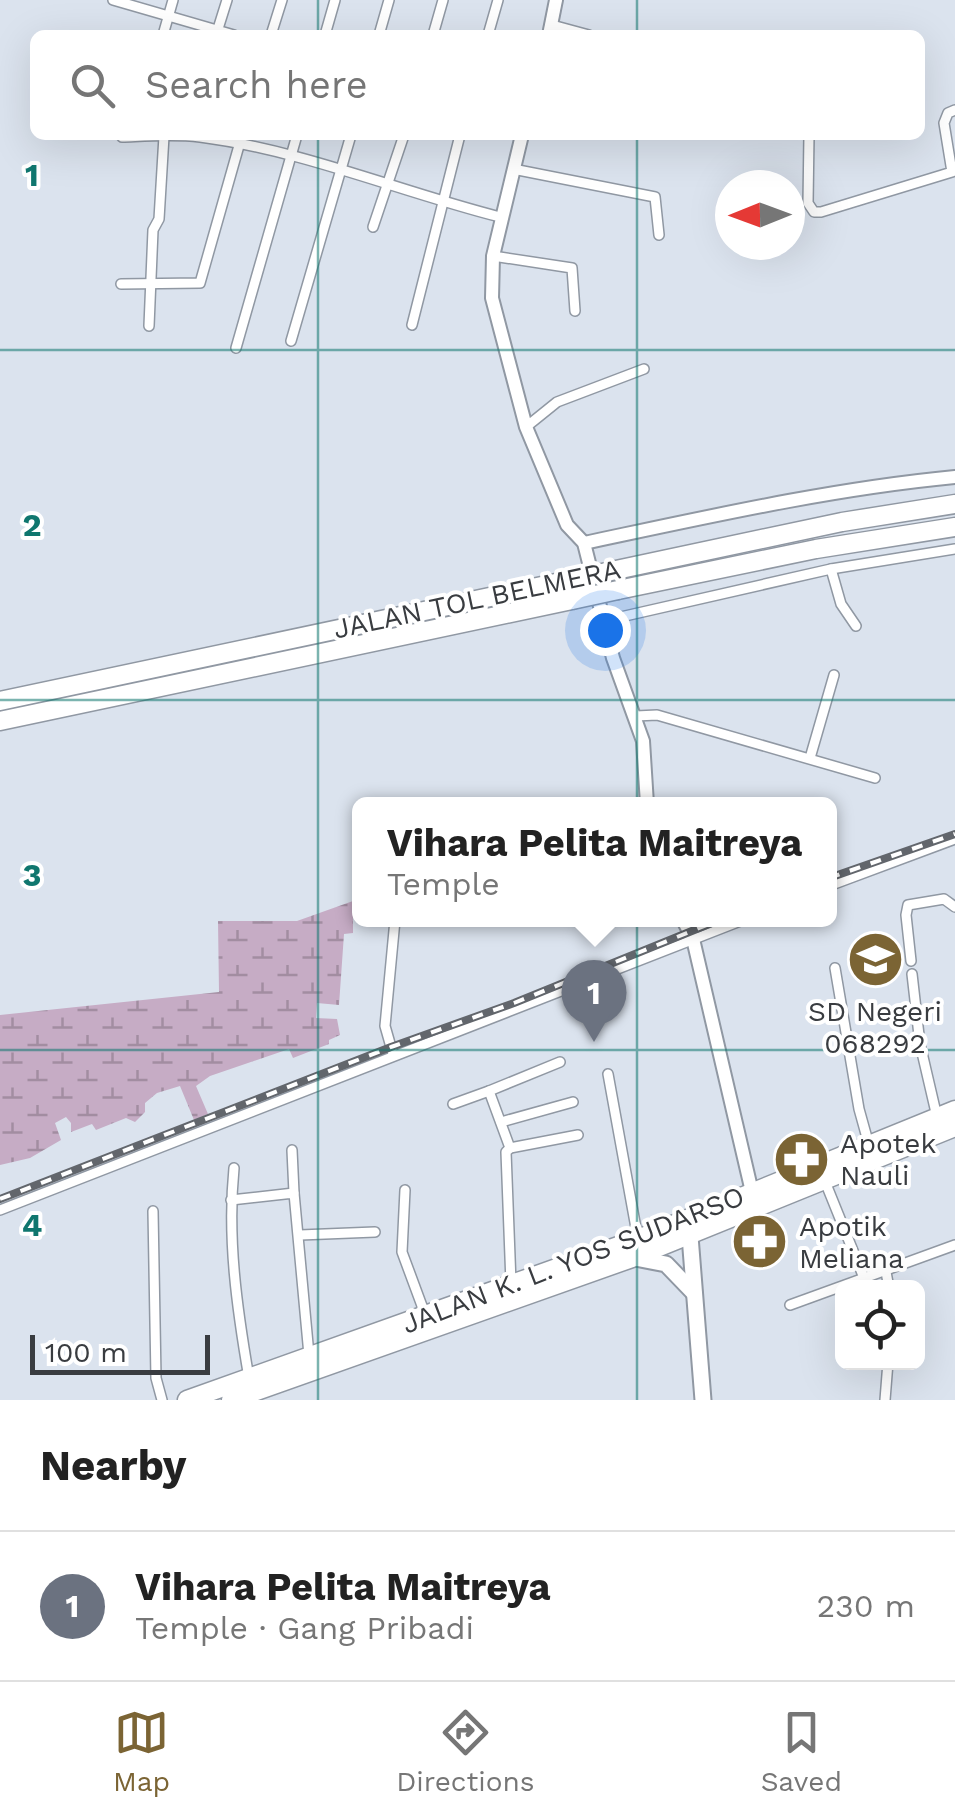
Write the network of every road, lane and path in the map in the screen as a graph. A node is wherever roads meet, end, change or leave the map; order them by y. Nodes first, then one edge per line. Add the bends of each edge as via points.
1 (173, 0) edge
2 (227, 0) edge
3 (282, 0) edge
4 (336, 0) edge
5 (389, 0) edge
6 (442, 0) edge
7 (498, 0) edge
8 (556, 0) edge
9 (117, 1) edge
10 (168, 17) junction
11 (164, 30) edge
12 (208, 30) edge
13 (218, 30) edge
14 (273, 30) edge
15 (327, 30) edge
16 (380, 30) edge
17 (433, 30) edge
18 (489, 30) edge
19 (550, 30) edge
20 (955, 110) edge
21 (164, 140) edge
22 (240, 140) edge
23 (295, 140) edge
24 (349, 140) edge
25 (403, 140) edge
26 (459, 140) edge
27 (521, 140) edge
28 (809, 140) edge
29 (290, 157) junction
30 (514, 169) junction
31 (340, 170) junction
32 (953, 172) edge
33 (390, 186) junction
34 (441, 202) junction
35 (500, 217) junction
36 (374, 227) dead end
37 (659, 235) dead end
38 (493, 256) junction
39 (121, 284) dead end
40 (150, 284) junction
41 (575, 312) dead end
42 (148, 326) dead end
43 (412, 326) dead end
44 (291, 341) dead end
45 (236, 348) dead end
46 (644, 369) dead end
47 (526, 427) junction
48 (955, 478) edge
49 (955, 504) edge
50 (955, 527) edge
51 (584, 543) junction
52 (955, 550) edge
53 (831, 569) junction
54 (602, 618) junction
55 (856, 626) dead end
56 (834, 674) dead end
57 (0, 701) edge
58 (636, 716) junction
59 (0, 721) edge
60 (810, 758) junction
61 (876, 778) dead end
62 (646, 797) edge
63 (955, 839) edge
64 (837, 883) edge
65 (955, 907) edge
66 (394, 927) edge
67 (686, 927) edge
68 (724, 927) edge
69 (692, 939) junction
70 (911, 961) dead end
71 (835, 968) dead end
72 (912, 974) dead end
73 (393, 1054) junction
74 (560, 1062) dead end
75 (608, 1074) dead end
76 (489, 1091) junction
77 (573, 1102) dead end
78 (453, 1104) dead end
79 (946, 1113) edge
80 (501, 1122) junction
81 (955, 1127) edge
82 (578, 1135) dead end
83 (868, 1145) junction
84 (510, 1148) junction
85 (292, 1150) dead end
86 (234, 1168) dead end
87 (830, 1171) junction
88 (405, 1190) dead end
89 (752, 1192) junction
90 (294, 1193) junction
91 (231, 1200) junction
92 (0, 1210) edge
93 (154, 1211) dead end
94 (688, 1228) junction
95 (375, 1232) dead end
96 (300, 1235) junction
97 (638, 1238) junction
98 (955, 1245) edge
99 (632, 1258) junction
100 (886, 1272) junction
101 (864, 1278) junction
102 (888, 1280) edge
103 (511, 1286) junction
104 (696, 1296) junction
105 (790, 1306) dead end
106 (426, 1317) junction
107 (310, 1358) junction
108 (887, 1370) edge
109 (244, 1393) edge
110 (162, 1400) edge
111 (186, 1400) edge
112 (703, 1400) edge
113 (885, 1400) edge

1 - 10 street
2 - 13 street
3 - 14 street
4 - 15 street
5 - 16 street
6 - 17 street
7 - 18 street
8 - 19 street
9 - 10 street
10 - 11 street
10 - 12 street
20 - 32 street via 944,123
21 - 40 street
22 - 29 street
22 - 40 street via 204,278 196,285
23 - 29 street
24 - 31 street
25 - 33 street
26 - 34 street
27 - 30 street
28 - 32 street via 808,203 814,212
29 - 31 street
29 - 45 street
30 - 35 street
30 - 37 street via 655,197
31 - 33 street
31 - 44 street
33 - 34 street
33 - 36 street
34 - 35 street
34 - 43 street
35 - 38 street
38 - 41 street via 572,268
38 - 47 street via 492,298
39 - 40 street
40 - 42 street
46 - 47 street via 557,402
47 - 51 street via 568,525
48 - 51 street via 783,502
49 - 57 highway, JALAN TOL BELMERA, bridge via 842,522
50 - 59 highway, JALAN TOL BELMERA, bridge via 816,549
51 - 54 street
52 - 53 street
53 - 54 street
53 - 55 street
54 - 58 street
56 - 60 street
58 - 60 street via 657,714
58 - 62 street
60 - 61 street
63 - 64 street
65 - 70 street via 944,898 908,905
66 - 73 street via 385,1026
67 - 69 street
68 - 69 street
69 - 73 street
69 - 89 street
71 - 83 street
72 - 79 street via 920,1044
73 - 92 street
74 - 76 street
75 - 97 street
76 - 78 street
76 - 80 street
77 - 80 street
79 - 83 highway, JALAN K. L. YOS SUDARSO
80 - 84 street
81 - 87 highway, JALAN K. L. YOS SUDARSO
82 - 84 street
83 - 87 highway, JALAN K. L. YOS SUDARSO
84 - 103 street
85 - 90 street
86 - 91 street
87 - 89 highway, JALAN K. L. YOS SUDARSO
87 - 94 highway, JALAN K. L. YOS SUDARSO
87 - 101 street
88 - 106 street via 402,1252
89 - 94 highway, JALAN K. L. YOS SUDARSO
90 - 91 street
90 - 96 street
91 - 109 street
93 - 110 street via 156,1378
94 - 97 highway, JALAN K. L. YOS SUDARSO
94 - 99 highway, JALAN K. L. YOS SUDARSO
94 - 104 main road
95 - 96 street
96 - 107 street
97 - 103 highway, JALAN K. L. YOS SUDARSO
98 - 100 street
99 - 104 main road via 666,1264
99 - 109 highway, JALAN K. L. YOS SUDARSO
100 - 101 street
100 - 102 street
101 - 105 street
103 - 106 highway, JALAN K. L. YOS SUDARSO
104 - 112 main road
106 - 107 highway, JALAN K. L. YOS SUDARSO
107 - 109 highway, JALAN K. L. YOS SUDARSO
108 - 113 street
109 - 111 highway, JALAN K. L. YOS SUDARSO

